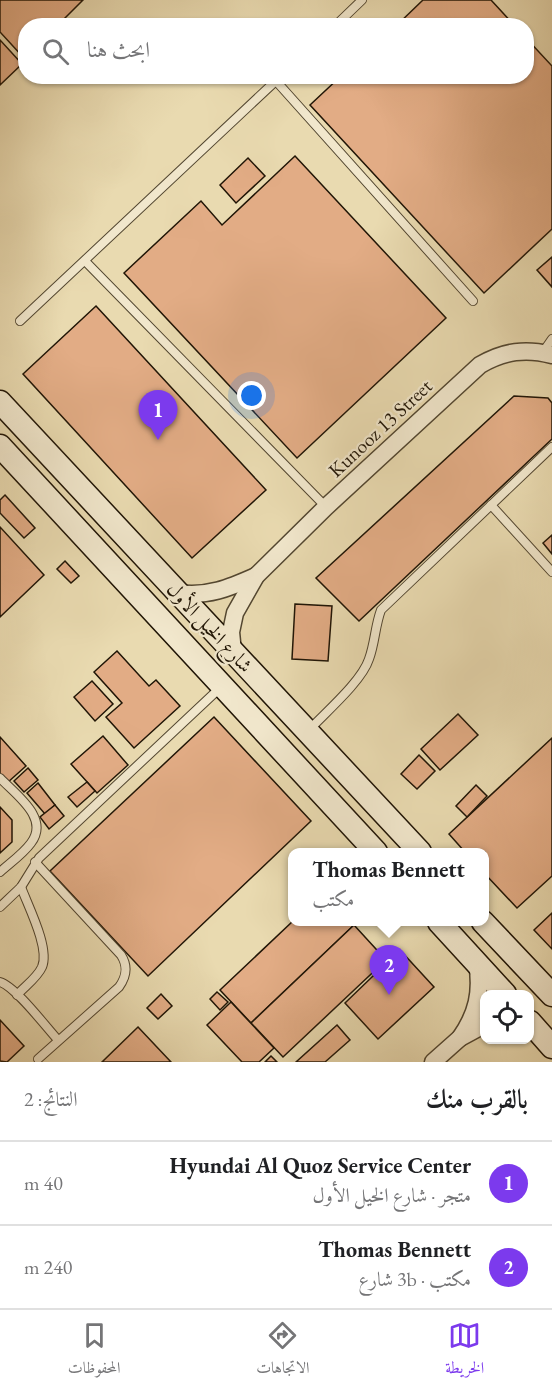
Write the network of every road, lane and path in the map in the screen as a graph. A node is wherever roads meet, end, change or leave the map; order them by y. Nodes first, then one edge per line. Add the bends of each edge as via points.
1 (362, 0) edge
2 (343, 18) edge
3 (274, 84) edge
4 (283, 84) edge
5 (85, 261) junction
6 (473, 302) dead end
7 (20, 321) dead end
8 (549, 349) edge
9 (0, 402) edge
10 (0, 446) edge
11 (552, 447) edge
12 (490, 505) junction
13 (326, 507) junction
14 (552, 572) edge
15 (256, 576) junction
16 (178, 592) junction
17 (233, 652) junction
18 (223, 686) junction
19 (308, 732) junction
20 (0, 778) edge
21 (372, 848) edge
22 (416, 848) edge
23 (35, 861) junction
24 (0, 872) edge
25 (21, 887) junction
26 (0, 907) edge
27 (444, 926) edge
28 (488, 926) edge
29 (477, 963) junction
30 (0, 982) edge
31 (549, 987) edge
32 (501, 990) edge
33 (17, 995) junction
34 (480, 1027) edge
35 (534, 1027) edge
36 (460, 1038) junction
37 (58, 1040) junction
38 (552, 1047) edge
39 (38, 1059) dead end
40 (434, 1062) edge

1 - 2 lane
3 - 5 lane
4 - 6 lane
5 - 7 lane
5 - 13 lane
8 - 13 street, Kunooz 13 Street via 504,353 480,365
9 - 16 main road, شارع الخيل الأول
10 - 18 main road, شارع الخيل الأول
11 - 12 lane
12 - 14 lane
12 - 19 lane via 381,610 369,661
13 - 15 street, Kunooz 13 Street
15 - 16 street, Kunooz 13 Street via 210,594
15 - 17 street, Kunooz 13 Street via 235,613 231,632
16 - 17 main road, شارع الخيل الأول
17 - 19 main road, شارع الخيل الأول
18 - 21 main road, شارع الخيل الأول
18 - 23 lane
19 - 22 main road, شارع الخيل الأول
20 - 24 lane via 32,811 37,824 32,843
23 - 25 lane
23 - 37 lane via 126,965 119,987
25 - 26 lane
25 - 33 lane via 45,958 38,973
27 - 29 main road
28 - 31 main road
29 - 32 main road
29 - 36 street via 480,979 476,1010
30 - 33 lane
33 - 37 lane
34 - 36 street
35 - 38 main road
36 - 40 street
37 - 39 lane

